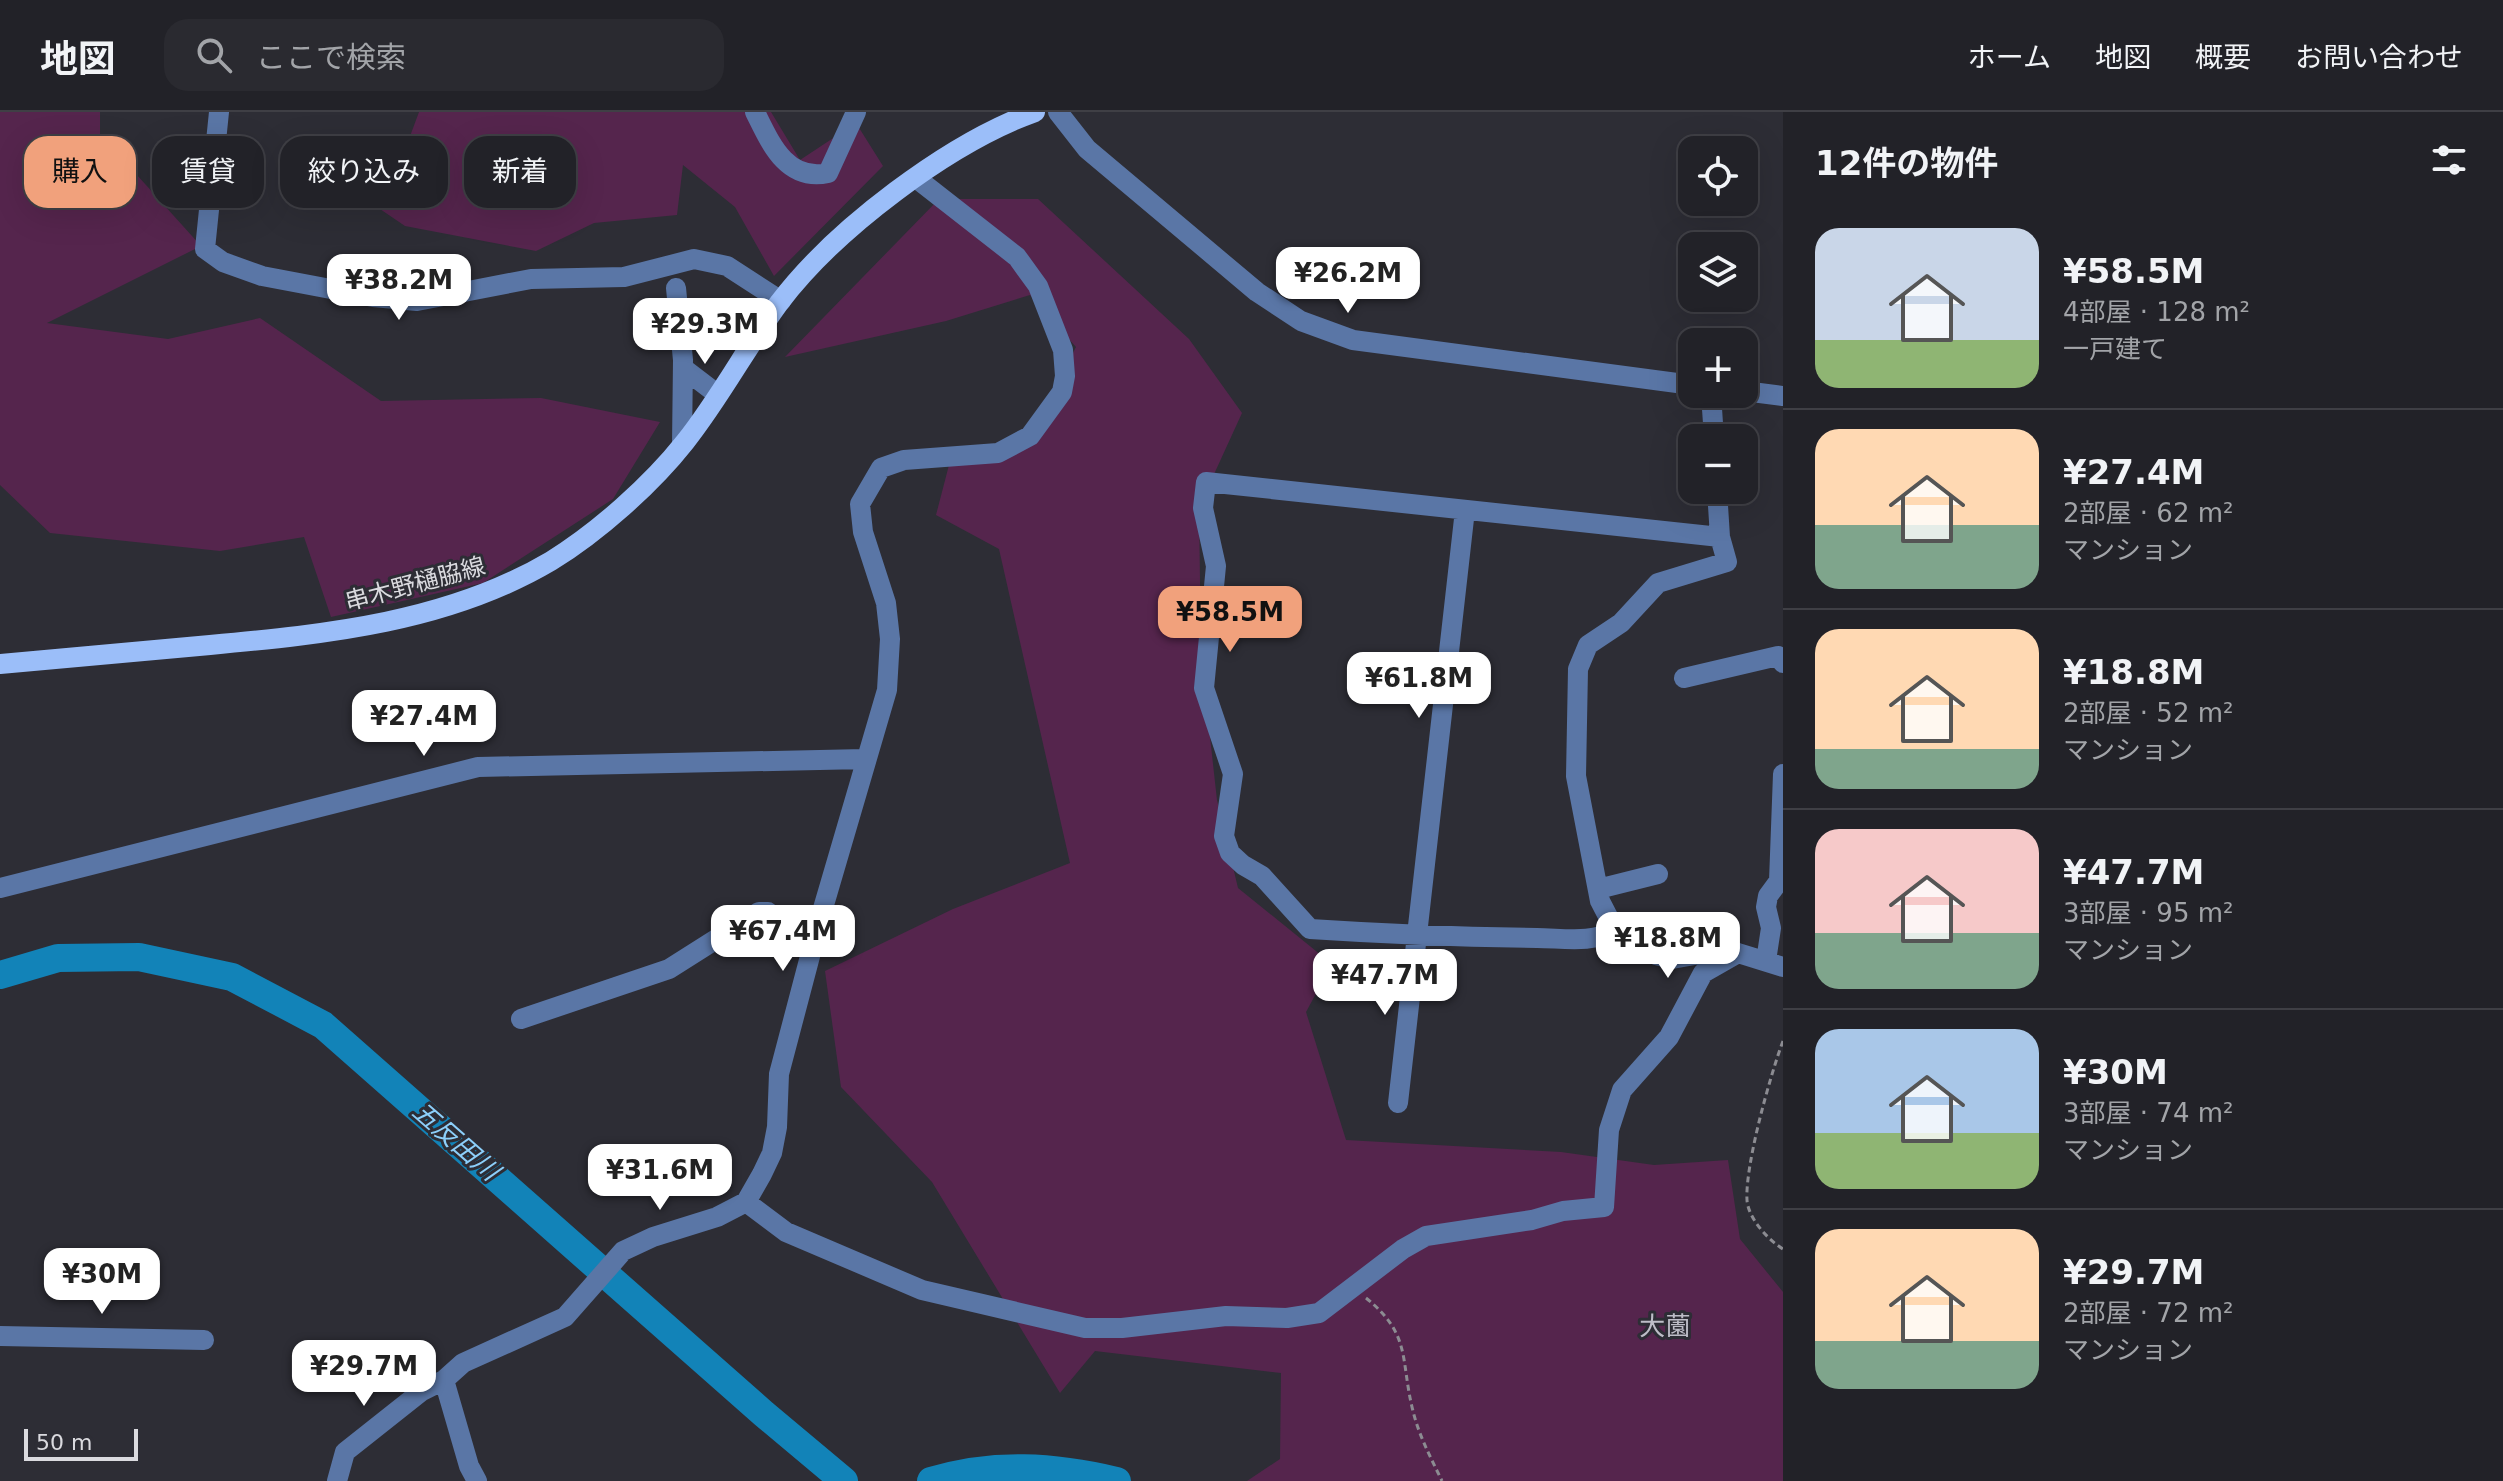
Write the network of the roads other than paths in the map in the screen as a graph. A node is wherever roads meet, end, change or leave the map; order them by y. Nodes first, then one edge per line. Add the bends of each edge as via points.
1 (219, 112) edge
2 (755, 112) edge
3 (856, 112) edge
4 (1058, 112) edge
5 (1021, 114) edge
6 (916, 178) junction
7 (676, 288) dead end
8 (781, 301) junction
9 (683, 368) junction
10 (1678, 383) edge
11 (1758, 393) edge
12 (717, 394) junction
13 (1783, 396) edge
14 (682, 445) junction
15 (1718, 504) edge
16 (1465, 510) junction
17 (1720, 537) junction
18 (1783, 663) edge
19 (0, 664) edge
20 (1684, 678) dead end
21 (865, 759) junction
22 (1783, 774) edge
23 (1658, 874) dead end
24 (0, 888) edge
25 (1598, 889) junction
26 (1615, 930) junction
27 (815, 936) junction
28 (1416, 936) junction
29 (1738, 953) junction
30 (1774, 964) edge
31 (521, 1019) dead end
32 (1398, 1103) dead end
33 (746, 1202) junction
34 (0, 1336) edge
35 (204, 1340) dead end
36 (444, 1380) junction
37 (337, 1481) edge
38 (477, 1481) edge

1 - 8 street via 205,249 223,262 262,276 417,301 531,279 624,277 694,259 727,266
2 - 3 street via 777,155 798,171 819,175 828,173
4 - 10 street via 1087,149 1257,292 1301,321 1353,340
5 - 6 main road, 串木野樋脇線
6 - 8 main road, 串木野樋脇線 via 824,253
6 - 21 street via 1017,257 1038,286 1063,350 1065,376 1062,392 1030,436 998,453 904,460 881,468 869,485 860,504 863,532 886,603 890,639 887,690
7 - 9 street
8 - 12 main road, 串木野樋脇線
9 - 12 street
9 - 14 street
11 - 13 street
12 - 14 main road, 串木野樋脇線
14 - 19 main road, 串木野樋脇線 via 589,534 494,592 373,626
15 - 17 street
16 - 17 street
16 - 28 street
16 - 28 street via 1206,482 1205,520 1216,566 1204,688 1233,774 1224,836 1230,853 1262,876 1310,929
17 - 25 street via 1727,562 1658,583 1621,623 1588,645 1578,669 1576,776
18 - 20 street via 1778,656
21 - 24 street via 478,767
21 - 27 street
22 - 30 street via 1779,881 1766,907
23 - 25 street
25 - 26 street
26 - 28 street via 1574,939
26 - 29 street via 1672,959
27 - 31 street via 759,912 669,969
27 - 33 street via 779,1074 772,1153
28 - 32 street
29 - 30 street
29 - 33 street via 1703,973 1669,1037 1622,1090 1609,1130 1604,1207 1426,1236 1319,1313 1085,1328 922,1290 786,1232
33 - 36 street via 623,1251 565,1317 463,1363
34 - 35 street
36 - 37 street via 422,1391 345,1452
36 - 38 street

